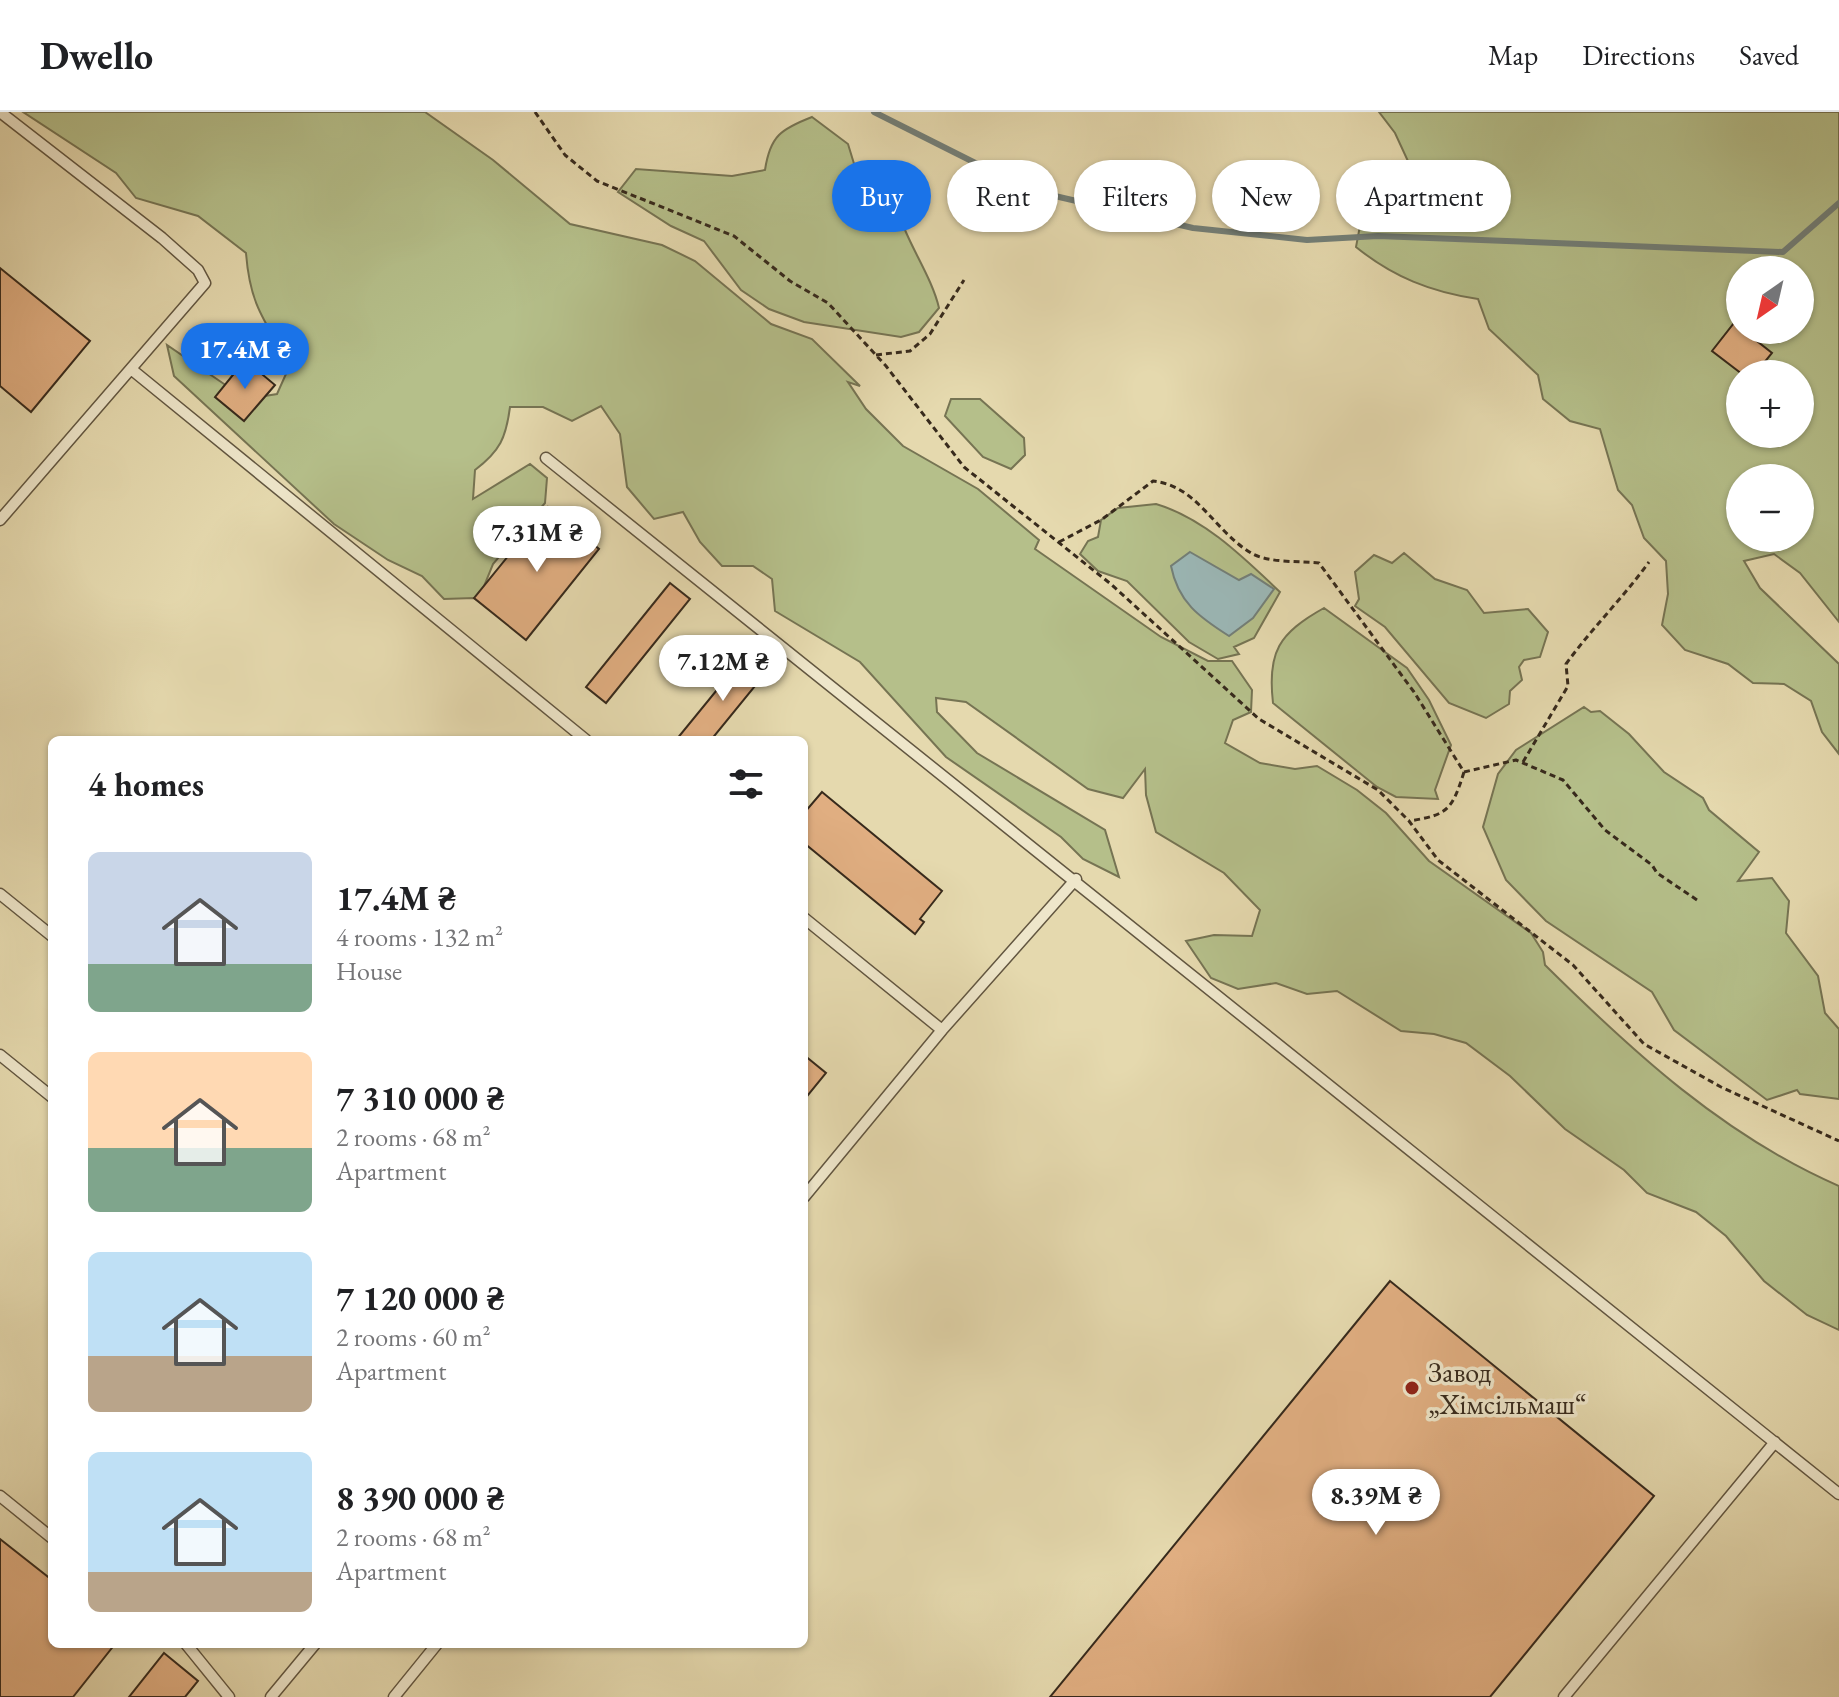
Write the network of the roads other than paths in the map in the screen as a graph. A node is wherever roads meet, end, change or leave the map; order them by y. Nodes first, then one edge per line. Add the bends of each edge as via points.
1 (0, 112) edge
2 (131, 369) junction
3 (546, 458) dead end
4 (0, 520) edge
5 (581, 736) edge
6 (1076, 879) junction
7 (0, 894) edge
8 (808, 921) edge
9 (48, 933) edge
10 (942, 1030) junction
11 (0, 1055) edge
12 (48, 1094) edge
13 (808, 1192) edge
14 (1775, 1442) junction
15 (1839, 1494) edge
16 (0, 1496) edge
17 (48, 1535) edge
18 (189, 1648) edge
19 (312, 1648) edge
20 (434, 1648) edge
21 (229, 1697) edge
22 (271, 1697) edge
23 (394, 1697) edge
24 (1564, 1697) edge

1 - 2 lane via 162,238 205,283
2 - 4 lane
2 - 5 lane
3 - 6 lane
6 - 10 lane
6 - 14 lane
7 - 9 lane
8 - 10 lane
10 - 13 lane
11 - 12 lane
14 - 15 lane
14 - 24 lane
16 - 17 lane
18 - 21 lane
19 - 22 lane
20 - 23 lane

